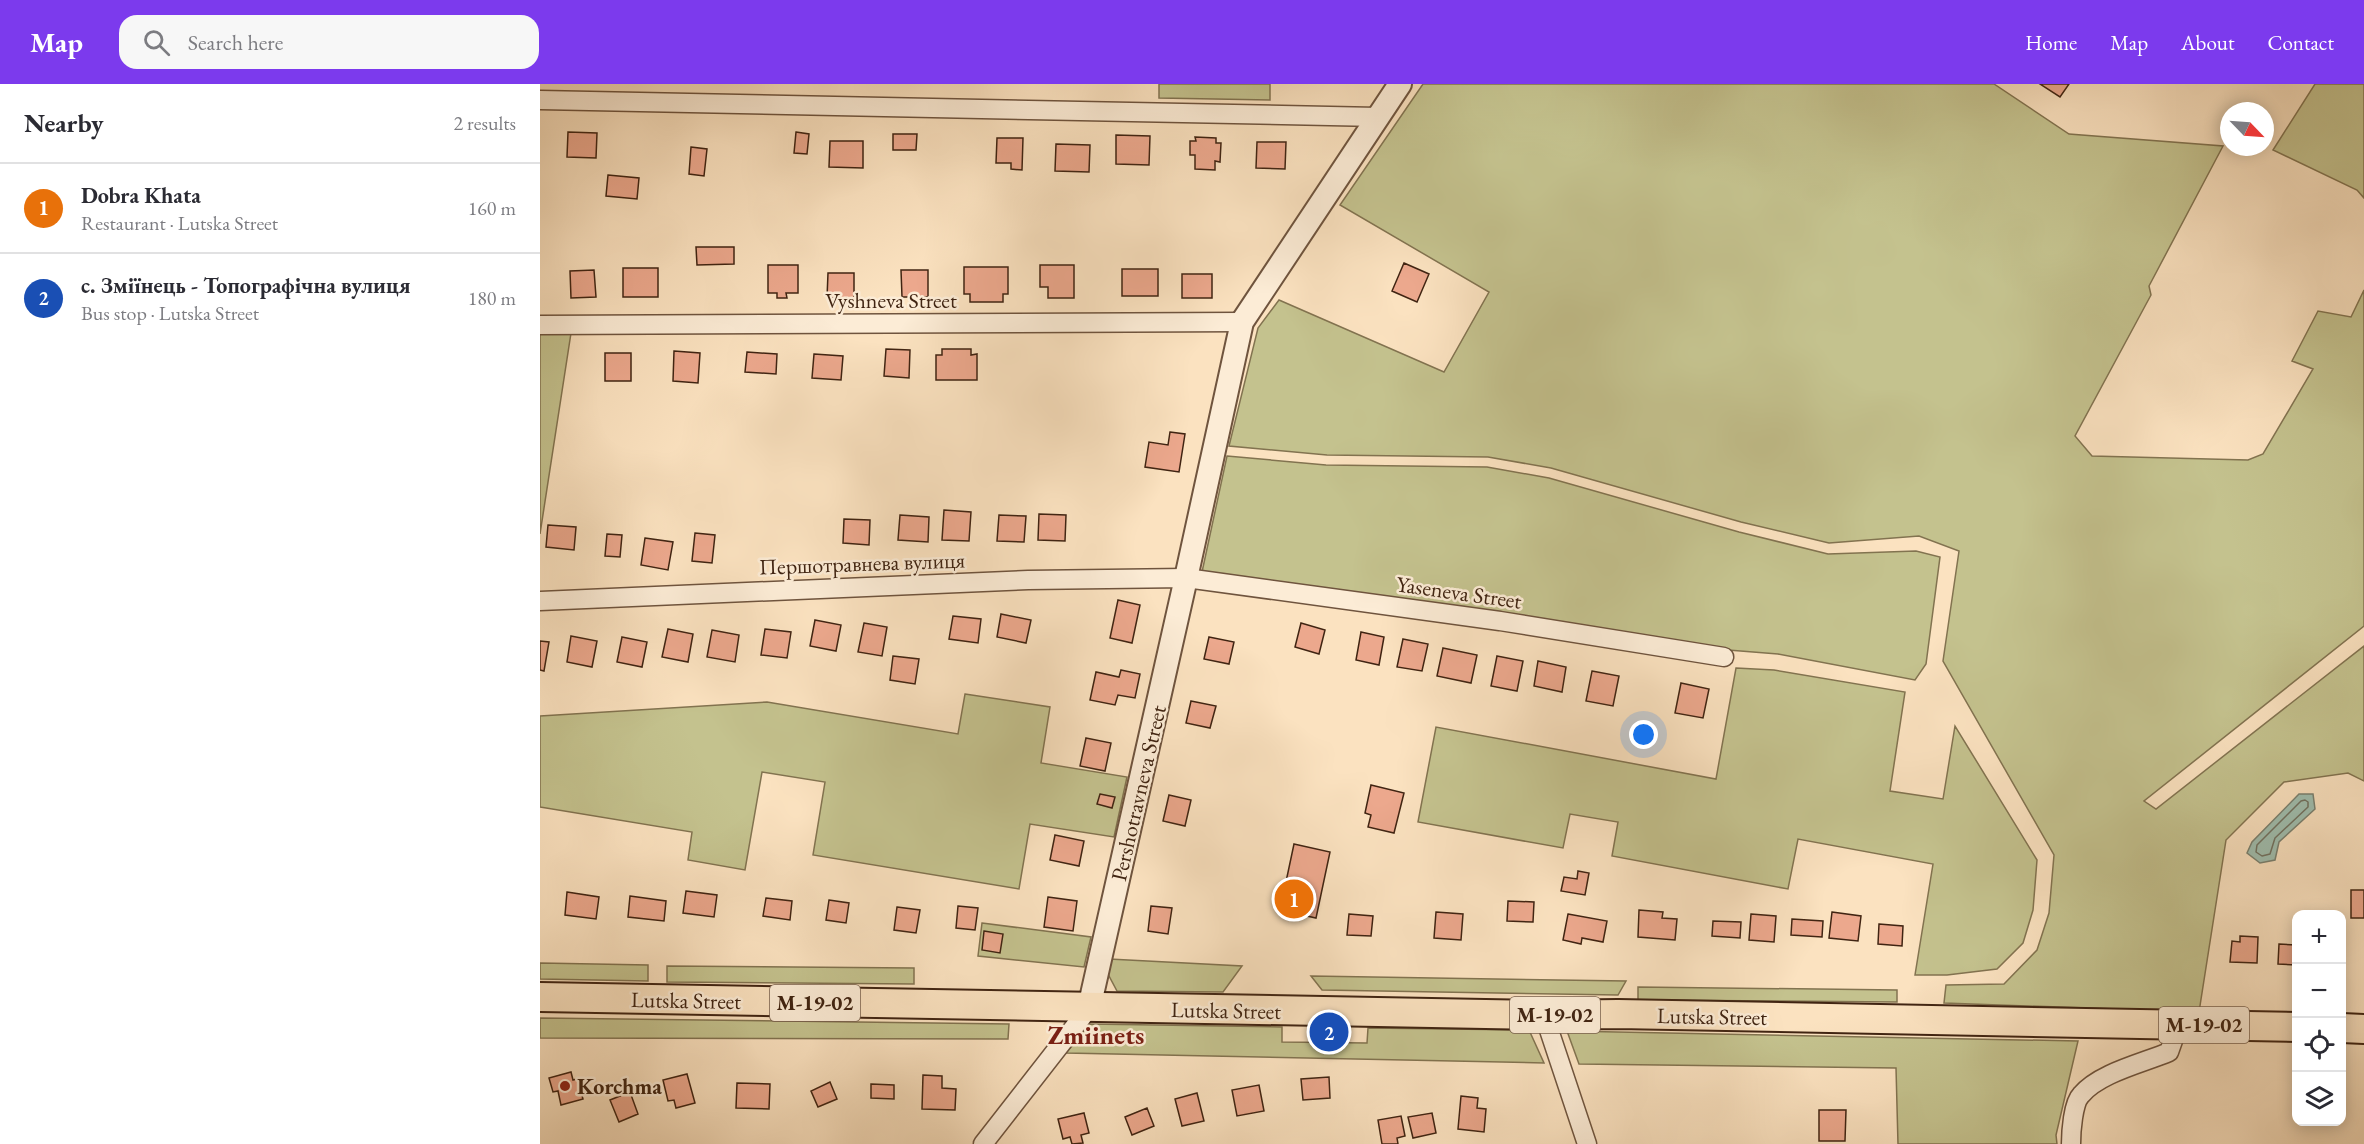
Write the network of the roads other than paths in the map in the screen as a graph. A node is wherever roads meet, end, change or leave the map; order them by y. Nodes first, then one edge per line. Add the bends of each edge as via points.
1 (1400, 84) edge
2 (540, 100) edge
3 (1378, 117) junction
4 (1242, 322) junction
5 (540, 325) edge
6 (1186, 578) junction
7 (540, 601) edge
8 (1724, 657) dead end
9 (540, 997) edge
10 (1089, 1008) junction
11 (1544, 1015) junction
12 (2175, 1025) junction
13 (2292, 1027) edge
14 (2346, 1028) edge
15 (2364, 1029) edge
16 (983, 1144) edge
17 (1587, 1144) edge
18 (2071, 1144) edge

1 - 3 street
2 - 3 street
3 - 4 street
4 - 5 street, Vyshneva Street
4 - 6 street, Pershotravneva Street
6 - 7 street, Першотравнева вулиця via 1028,580
6 - 8 street, Yaseneva Street via 1500,621
6 - 10 street, Pershotravneva Street
9 - 10 main road, Lutska Street / М-19-02
10 - 11 main road, Lutska Street / М-19-02
10 - 16 street
11 - 12 main road, Lutska Street / М-19-02
11 - 17 street
12 - 13 main road, М-19-02
12 - 18 street via 2169,1053 2099,1080 2080,1096
14 - 15 main road

